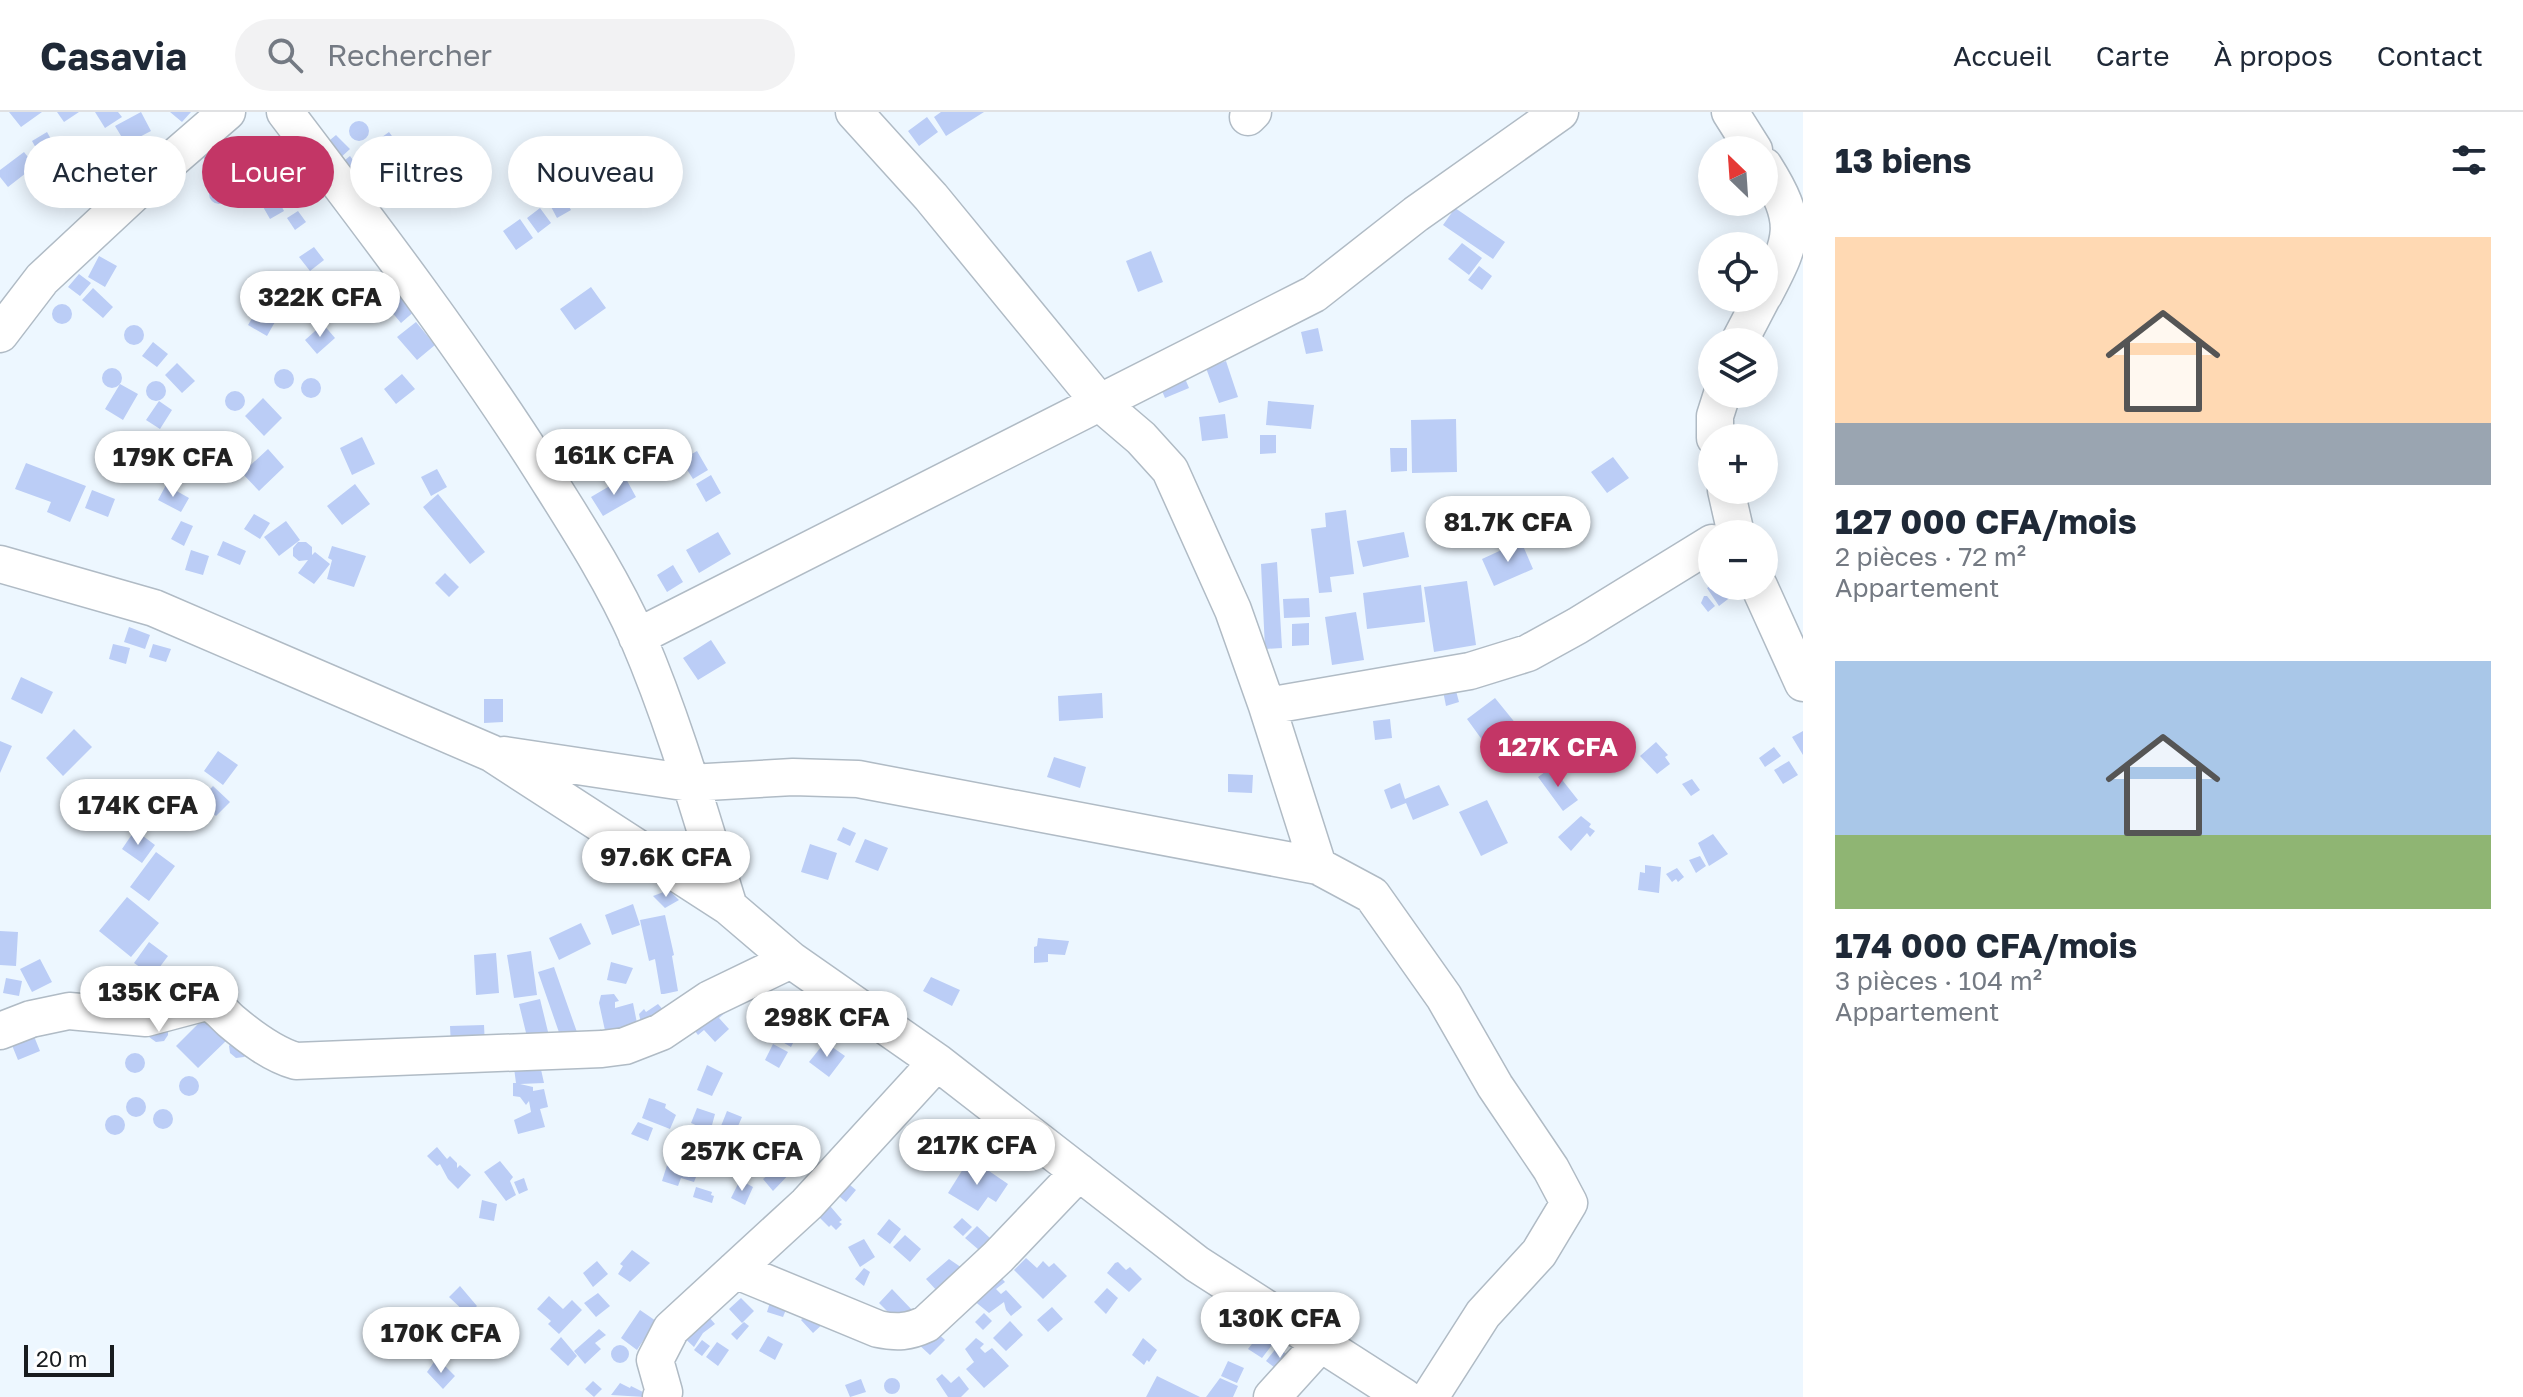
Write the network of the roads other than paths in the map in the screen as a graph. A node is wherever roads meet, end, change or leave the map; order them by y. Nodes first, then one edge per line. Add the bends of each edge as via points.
1 (227, 112) edge
2 (285, 112) edge
3 (854, 112) edge
4 (1560, 112) edge
5 (1730, 112) edge
6 (1745, 136) edge
7 (1778, 193) edge
8 (1778, 267) edge
9 (0, 334) edge
10 (1100, 403) junction
11 (1698, 553) edge
12 (0, 564) edge
13 (1765, 600) edge
14 (637, 637) junction
15 (1803, 683) edge
16 (1267, 706) junction
17 (491, 753) junction
18 (690, 783) junction
19 (1318, 866) junction
20 (729, 907) junction
21 (791, 960) junction
22 (0, 1031) edge
23 (937, 1062) junction
24 (1079, 1172) junction
25 (735, 1270) junction
26 (1321, 1343) junction
27 (661, 1397) edge
28 (1272, 1397) edge
29 (1404, 1397) edge
30 (1430, 1397) edge

1 - 9 street via 42,279
2 - 14 street via 491,390 589,544
3 - 10 street
4 - 10 street via 1314,294
5 - 6 street
7 - 8 street via 1791,225
10 - 14 street
10 - 16 street via 1170,470 1233,610
11 - 16 street via 1528,653 1470,671
12 - 17 street via 154,608
13 - 15 street
14 - 18 street
16 - 19 street
17 - 18 street
17 - 20 street
18 - 19 street via 858,779
18 - 20 street
19 - 30 street via 1372,895 1444,997 1569,1203 1539,1253 1483,1314
20 - 21 street
21 - 22 street via 710,999 653,1036 602,1049 296,1061 280,1056 206,1002 146,1018 69,1011
21 - 23 street
23 - 24 street
23 - 25 street via 807,1204
24 - 25 street via 998,1257 926,1324 912,1330 878,1329
24 - 26 street via 1197,1264
25 - 27 street via 671,1329 662,1344 655,1360
26 - 28 street
26 - 29 street

